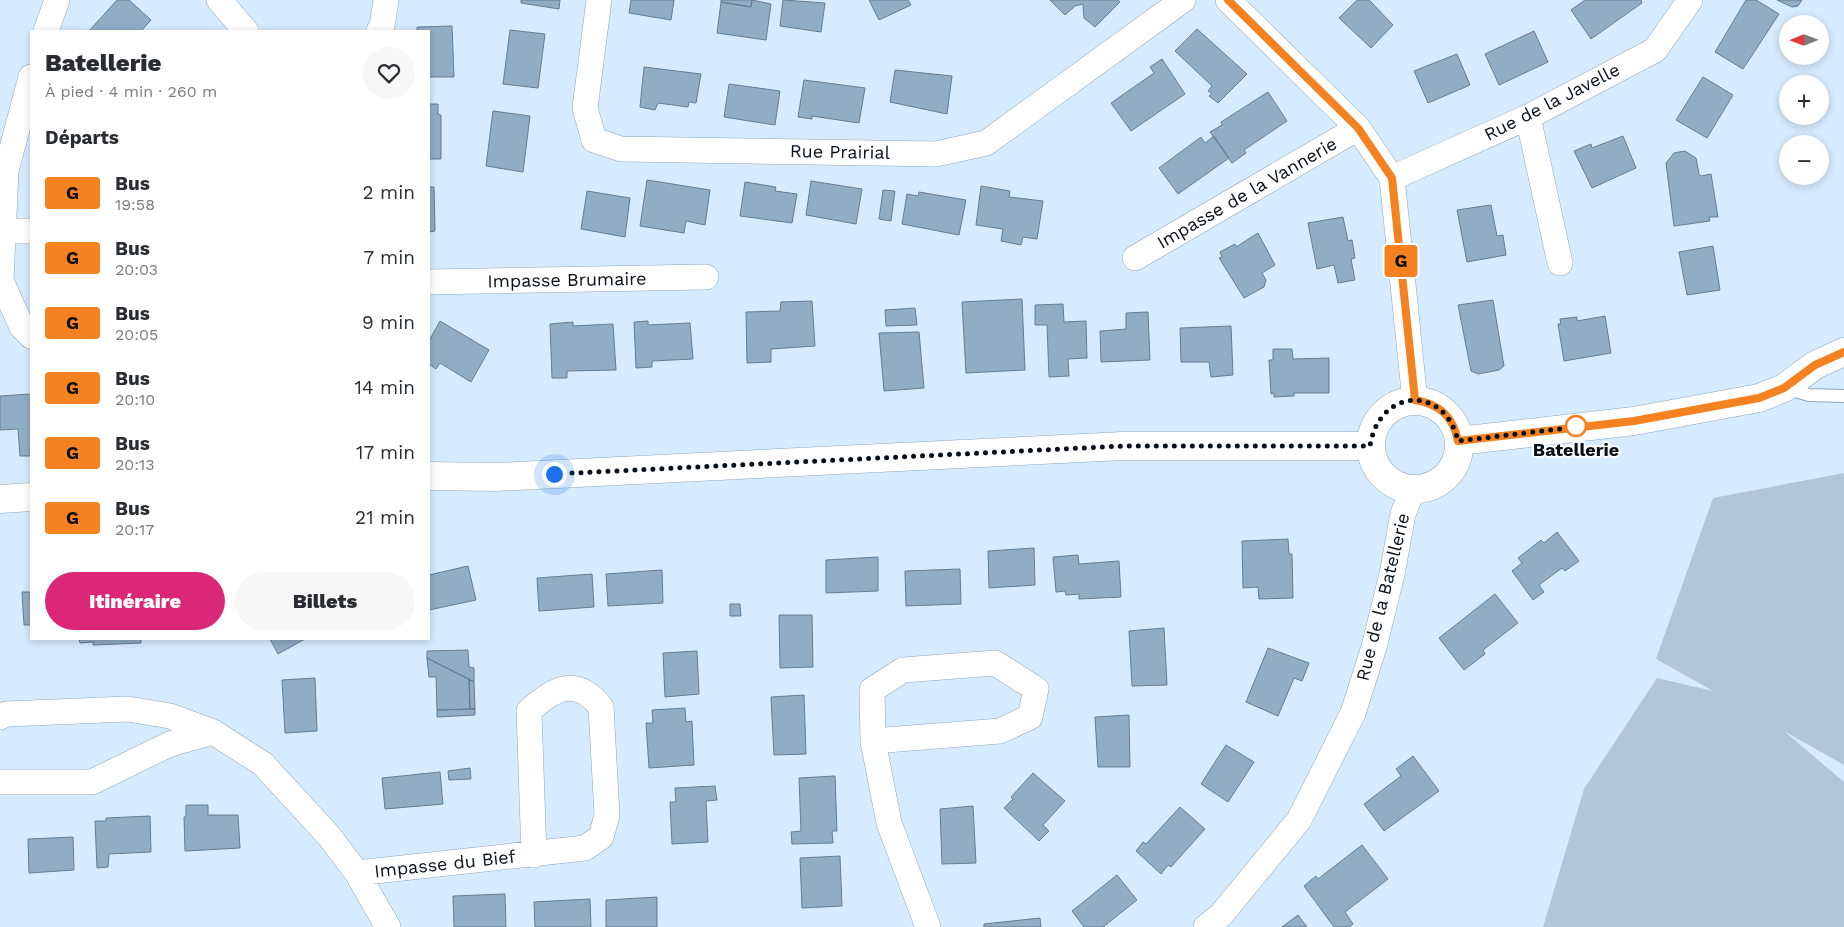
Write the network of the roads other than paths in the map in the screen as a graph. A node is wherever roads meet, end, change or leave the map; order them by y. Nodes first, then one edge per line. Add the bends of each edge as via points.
1 (56, 0) edge
2 (218, 0) edge
3 (386, 0) edge
4 (599, 0) edge
5 (1183, 0) edge
6 (1228, 0) edge
7 (1690, 0) edge
8 (46, 30) edge
9 (245, 30) edge
10 (380, 30) edge
11 (30, 81) edge
12 (1528, 117) junction
13 (1358, 128) junction
14 (1392, 178) junction
15 (4, 231) junction
16 (30, 231) edge
17 (1135, 258) dead end
18 (1560, 263) dead end
19 (706, 277) dead end
20 (430, 282) edge
21 (30, 335) edge
22 (1844, 352) edge
23 (1784, 388) junction
24 (1844, 396) edge
25 (1415, 400) junction
26 (1458, 441) junction
27 (1370, 446) junction
28 (430, 476) edge
29 (1413, 489) junction
30 (30, 497) edge
31 (0, 499) edge
32 (0, 717) edge
33 (213, 732) junction
34 (873, 741) junction
35 (0, 782) edge
36 (534, 855) junction
37 (357, 873) junction
38 (388, 927) edge
39 (928, 927) edge
40 (1206, 927) edge

1 - 8 street
2 - 9 street
3 - 10 street
4 - 5 street, Rue Prairial via 585,108 594,140 621,149 936,154 986,143
6 - 13 street
7 - 12 street, Rue de la Javelle via 1654,50
11 - 15 street via 6,171
12 - 14 street, Rue de la Javelle
12 - 18 street
13 - 14 street
13 - 17 street, Impasse de la Vannerie
14 - 25 street
15 - 16 street
15 - 21 street via 1,281 22,327
19 - 20 street, Impasse Brumaire
22 - 23 street via 1815,365
23 - 24 lane via 1809,395
23 - 26 street via 1759,398 1634,421
25 - 26 street via 1439,408 1449,417 1456,428
25 - 27 street via 1388,409 1378,419
26 - 29 street via 1454,462 1441,480 1428,487
27 - 28 street via 1123,446 488,477
27 - 29 street via 1379,471 1388,481
29 - 40 street, Rue de la Batellerie via 1403,514 1376,638 1352,713 1299,820 1221,915
30 - 31 street
32 - 33 street via 6,714 128,709 170,716
33 - 35 street via 170,744 92,782
33 - 37 street via 262,764 329,836
34 - 34 street via 872,690 903,670 995,663 1036,689 1030,717 1000,731
34 - 39 street via 889,823
36 - 36 street, Impasse du Bief via 585,848 601,837 608,815 601,707 590,694 566,687 546,696 529,711
36 - 37 street, Impasse du Bief
37 - 38 street

